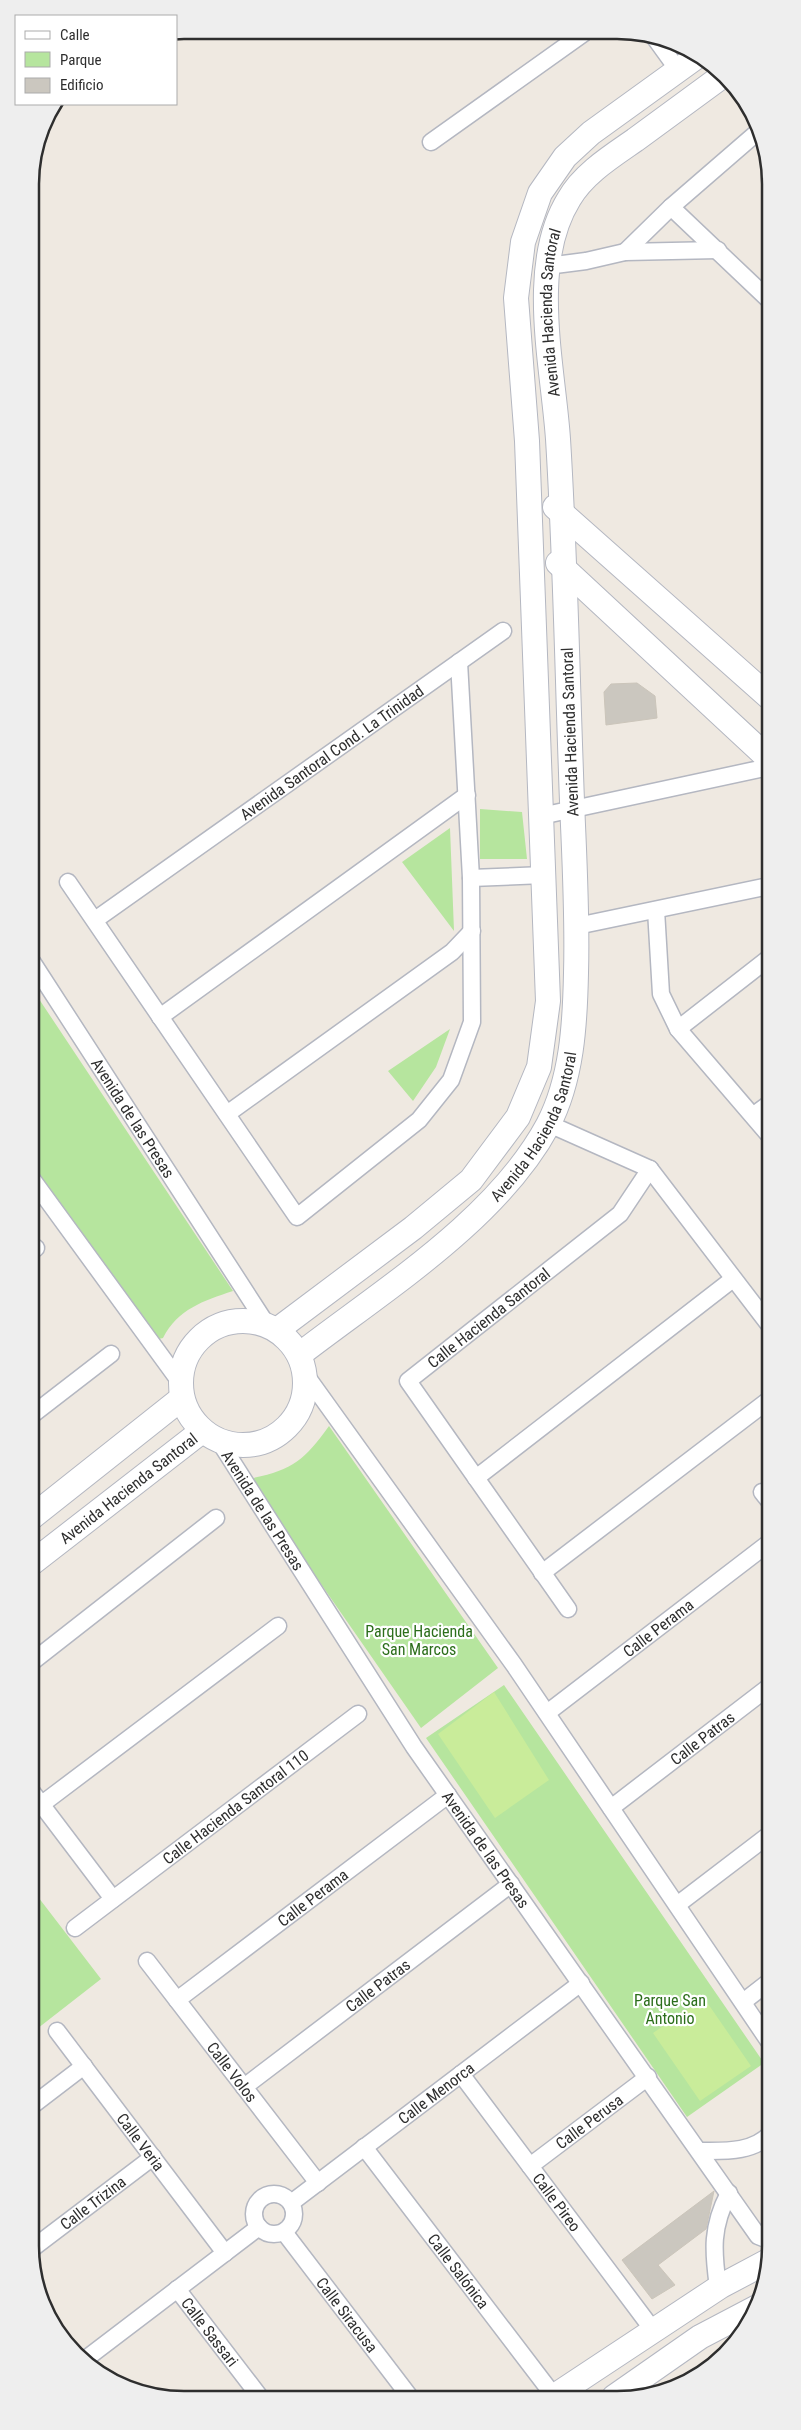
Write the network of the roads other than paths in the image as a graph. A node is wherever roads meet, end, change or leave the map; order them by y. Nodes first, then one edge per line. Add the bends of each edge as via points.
1 (576, 39) edge
2 (660, 45) edge
3 (693, 60) edge
4 (678, 70) junction
5 (717, 79) edge
6 (754, 135) edge
7 (430, 142) dead end
8 (671, 206) junction
9 (718, 250) junction
10 (625, 252) junction
11 (548, 266) junction
12 (762, 292) edge
13 (528, 484) junction
14 (561, 513) junction
15 (531, 539) junction
16 (564, 569) junction
17 (503, 631) dead end
18 (459, 662) junction
19 (762, 691) edge
20 (762, 753) edge
21 (762, 769) edge
22 (467, 795) junction
23 (572, 810) junction
24 (541, 816) junction
25 (544, 875) junction
26 (471, 878) junction
27 (68, 882) dead end
28 (762, 887) edge
29 (656, 910) junction
30 (95, 920) junction
31 (577, 926) junction
32 (472, 931) junction
33 (762, 963) edge
34 (39, 972) edge
35 (160, 1017) junction
36 (678, 1029) junction
37 (762, 1109) edge
38 (227, 1114) junction
39 (754, 1115) junction
40 (549, 1124) junction
41 (762, 1126) edge
42 (650, 1169) junction
43 (39, 1189) edge
44 (733, 1279) junction
45 (762, 1316) edge
46 (272, 1328) junction
47 (111, 1354) dead end
48 (302, 1364) junction
49 (181, 1390) junction
50 (762, 1405) edge
51 (39, 1410) edge
52 (211, 1436) junction
53 (476, 1478) junction
54 (39, 1511) edge
55 (216, 1518) dead end
56 (762, 1548) edge
57 (39, 1556) edge
58 (542, 1573) junction
59 (568, 1609) dead end
60 (278, 1626) dead end
61 (39, 1657) edge
62 (762, 1692) edge
63 (547, 1713) junction
64 (358, 1714) dead end
65 (448, 1795) junction
66 (39, 1797) edge
67 (39, 1801) edge
68 (611, 1808) junction
69 (762, 1840) edge
70 (511, 1884) junction
71 (113, 1899) junction
72 (677, 1905) junction
73 (75, 1928) dead end
74 (146, 1961) dead end
75 (581, 1983) junction
76 (762, 1987) edge
77 (177, 2000) junction
78 (743, 2002) junction
79 (762, 2030) edge
80 (57, 2031) dead end
81 (84, 2066) junction
82 (461, 2074) junction
83 (648, 2077) junction
84 (244, 2087) junction
85 (39, 2100) edge
86 (762, 2141) edge
87 (364, 2147) junction
88 (700, 2151) junction
89 (152, 2157) junction
90 (530, 2166) junction
91 (318, 2183) junction
92 (730, 2193) junction
93 (291, 2203) junction
94 (259, 2227) junction
95 (284, 2232) junction
96 (762, 2238) edge
97 (39, 2243) edge
98 (225, 2252) junction
99 (761, 2265) edge
100 (718, 2287) junction
101 (177, 2290) junction
102 (739, 2325) edge
103 (653, 2330) junction
104 (89, 2356) edge
105 (642, 2389) edge
106 (255, 2391) edge
107 (405, 2391) edge
108 (548, 2391) edge
109 (562, 2391) edge

1 - 7 street
2 - 4 street
3 - 4 street, Avenida Hacienda Santoral
4 - 13 street, Avenida Hacienda Santoral via 591,133 564,158 540,193 524,242 516,298
5 - 11 street, Avenida Hacienda Santoral via 600,166 570,196 554,229
6 - 8 street
8 - 9 street
8 - 10 street
9 - 10 street
9 - 12 street
10 - 11 street
11 - 14 street, Avenida Hacienda Santoral via 547,311
13 - 14 street
13 - 15 street, Avenida Hacienda Santoral
14 - 16 street, Avenida Hacienda Santoral
14 - 19 street
15 - 16 street
15 - 24 street, Avenida Hacienda Santoral
16 - 20 street
16 - 23 street, Avenida Hacienda Santoral
17 - 18 street
18 - 22 street
18 - 30 street, Avenida Santoral Cond. La Trinidad
21 - 23 street
22 - 26 street
22 - 35 street
23 - 24 street
23 - 31 street, Avenida Hacienda Santoral
24 - 25 street, Avenida Hacienda Santoral
25 - 26 street
25 - 46 street, Avenida Hacienda Santoral via 548,1001 539,1067 518,1117 471,1180 413,1228
26 - 32 street
27 - 30 street
28 - 29 street
29 - 31 street
29 - 36 street via 661,994
30 - 35 street
31 - 40 street, Avenida Hacienda Santoral via 575,1028 562,1091
32 - 38 street via 452,952
32 - 38 street via 472,1022 451,1080 419,1120 297,1217
33 - 36 street
34 - 46 street, Avenida de las Presas
35 - 38 street
36 - 39 street
37 - 39 street
39 - 41 street
40 - 42 street
40 - 48 street, Avenida Hacienda Santoral via 497,1195 459,1233
42 - 44 street
42 - 53 street, Calle Hacienda Santoral via 620,1214 408,1381
43 - 49 street
44 - 45 street
44 - 53 street
46 - 48 street via 290,1341
46 - 49 street via 244,1320 220,1325 199,1338 185,1358
47 - 51 street
48 - 52 street via 304,1395 296,1416 281,1432 262,1442 240,1445
48 - 63 street
49 - 52 street via 193,1422
49 - 54 street
50 - 58 street
52 - 57 street, Avenida Hacienda Santoral
52 - 65 street, Avenida de las Presas
53 - 58 street, Calle Hacienda Santoral
55 - 61 street
56 - 63 street, Calle Perama
58 - 59 street, Calle Hacienda Santoral
60 - 66 street
62 - 68 street, Calle Patras
63 - 68 street
64 - 71 street, Calle Hacienda Santoral 110
65 - 70 street, Avenida de las Presas
65 - 77 street, Calle Perama
67 - 71 street
68 - 72 street
69 - 72 street
70 - 75 street, Avenida de las Presas
70 - 84 street, Calle Patras
71 - 73 street, Calle Hacienda Santoral 110
72 - 78 street
74 - 77 street, Calle Volos
75 - 82 street, Calle Menorca
75 - 83 street, Avenida de las Presas
76 - 78 street
77 - 84 street, Calle Volos
78 - 79 street
80 - 81 street, Calle Veria
81 - 85 street
81 - 89 street, Calle Veria
82 - 87 street, Calle Menorca
82 - 90 street, Calle Pireo
83 - 88 street, Avenida de las Presas
83 - 90 street, Calle Perusa
84 - 91 street, Calle Volos
86 - 88 street via 726,2152
87 - 91 street, Calle Menorca
87 - 108 street, Calle Salónica
88 - 92 street, Avenida de las Presas
89 - 97 street, Calle Trizina
89 - 98 street, Calle Veria
90 - 103 street, Calle Pireo
91 - 93 street, Calle Menorca
92 - 96 street, Avenida de las Presas
92 - 100 street via 719,2213 713,2250
93 - 94 street via 287,2198 274,2194 262,2198 254,2215
93 - 95 street via 293,2222
94 - 95 street via 270,2234
94 - 98 street
95 - 107 street, Calle Siracusa
98 - 101 street
99 - 100 street
100 - 103 street
101 - 104 street
101 - 106 street, Calle Sassari
102 - 105 street via 700,2337
103 - 109 street

